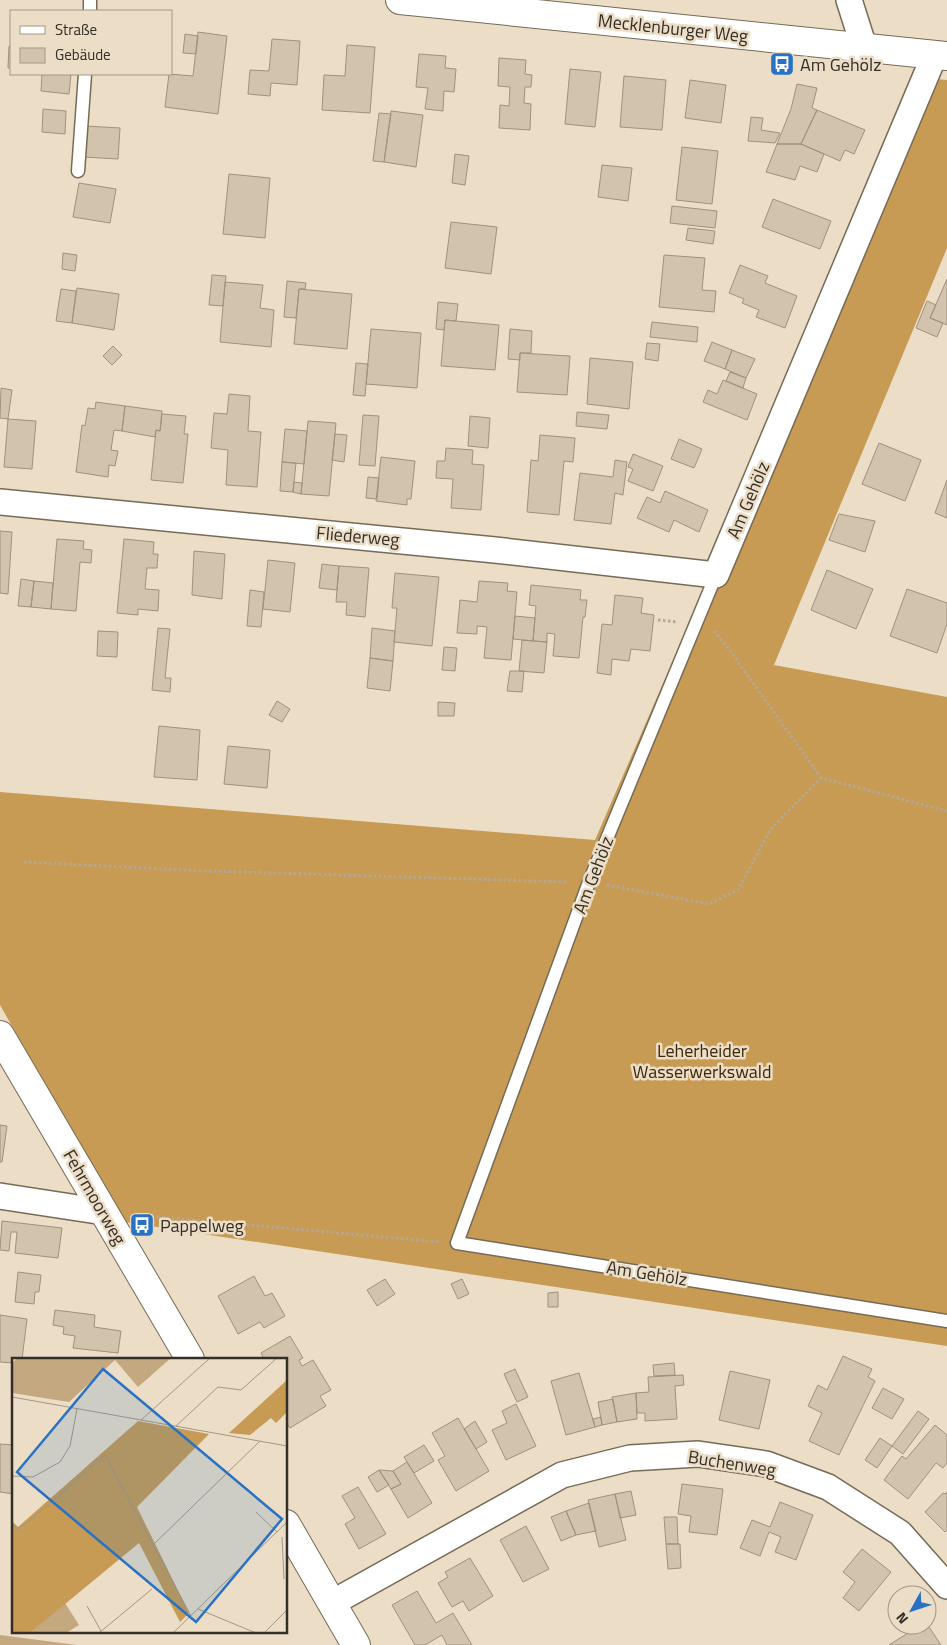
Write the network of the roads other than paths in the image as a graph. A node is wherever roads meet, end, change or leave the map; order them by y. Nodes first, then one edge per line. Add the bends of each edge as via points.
1 (400, 0) edge
2 (849, 0) edge
3 (864, 47) junction
4 (941, 55) edge
5 (85, 75) edge
6 (78, 171) dead end
7 (0, 502) edge
8 (716, 575) junction
9 (0, 1035) edge
10 (0, 1196) edge
11 (104, 1212) junction
12 (947, 1321) edge
13 (189, 1358) edge
14 (288, 1527) edge
15 (947, 1586) edge
16 (332, 1603) junction
17 (356, 1645) edge

1 - 3 street, Mecklenburger Weg
2 - 3 street
3 - 4 street, Mecklenburger Weg
4 - 8 street, Am Gehölz
5 - 6 lane
7 - 8 street, Fliederweg
8 - 12 lane, Am Gehölz via 589,882 457,1243
9 - 11 street, Fehrmoorweg
10 - 11 street
11 - 13 street, Fehrmoorweg
14 - 16 street
15 - 16 street, Buchenweg via 900,1533 828,1487 766,1464 698,1454 630,1458 562,1475
16 - 17 street

